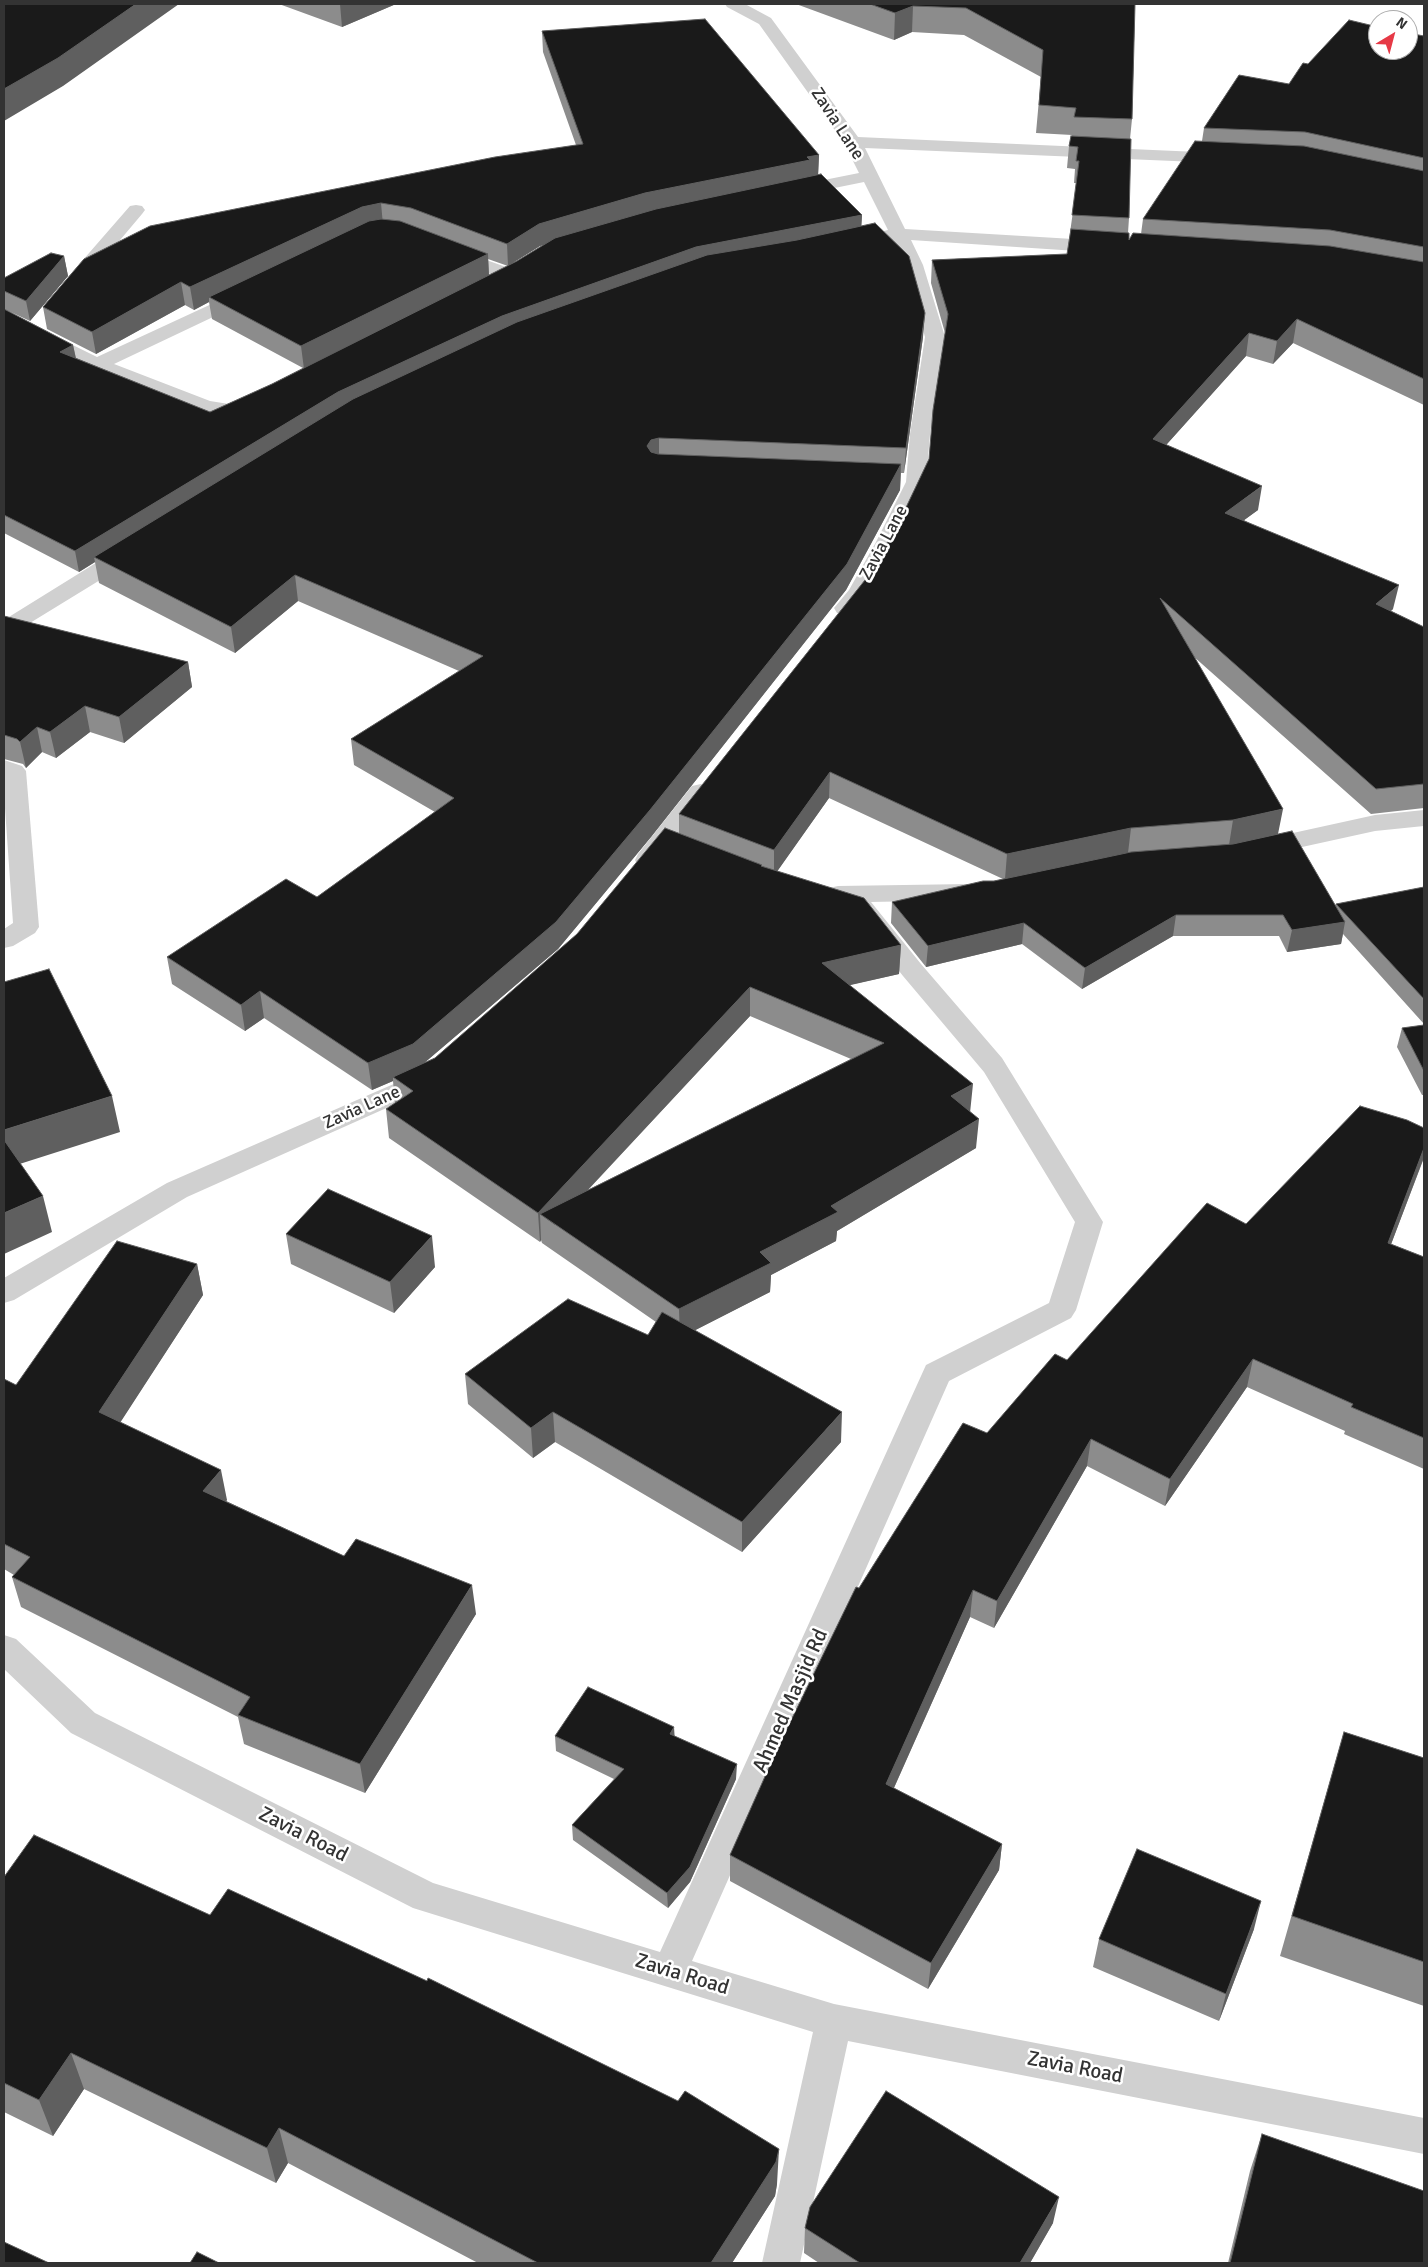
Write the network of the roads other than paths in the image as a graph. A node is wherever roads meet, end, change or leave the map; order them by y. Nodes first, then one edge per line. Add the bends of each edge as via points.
1 (733, 4) edge
2 (853, 142) junction
3 (1241, 158) edge
4 (869, 176) junction
5 (775, 195) edge
6 (136, 210) dead end
7 (897, 234) junction
8 (860, 242) edge
9 (1127, 248) edge
10 (440, 249) edge
11 (258, 288) edge
12 (484, 288) edge
13 (65, 292) edge
14 (4, 317) edge
15 (97, 365) junction
16 (267, 398) edge
17 (143, 544) edge
18 (833, 624) edge
19 (4, 629) edge
20 (4, 767) edge
21 (716, 773) edge
22 (1424, 818) edge
23 (1239, 852) edge
24 (636, 873) edge
25 (992, 892) edge
26 (812, 894) edge
27 (852, 894) junction
28 (4, 940) edge
29 (442, 1066) edge
30 (4, 1292) edge
31 (4, 1649) edge
32 (670, 1972) junction
33 (834, 2021) junction
34 (1424, 2136) edge
35 (780, 2263) edge

1 - 2 street, Zavia Lane via 765,21
2 - 3 street
2 - 4 street, Zavia Lane
4 - 5 street
4 - 7 street, Zavia Lane
6 - 13 street
7 - 8 street
7 - 9 street
7 - 18 street, Zavia Lane via 914,265 935,337 920,434 882,550 858,593
10 - 12 street via 517,270
11 - 15 street
14 - 15 street via 38,325
15 - 16 street via 206,406 237,411
17 - 19 street
20 - 28 street via 14,771 26,927
21 - 24 street via 670,847
22 - 23 street via 1375,823
25 - 27 street
26 - 27 street
27 - 32 street, Ahmed Masjid Rd via 993,1065 1089,1222 1061,1310 937,1373
29 - 30 street, Zavia Lane via 427,1079 177,1190
31 - 32 street, Zavia Road via 83,1724 425,1897
32 - 33 street, Zavia Road
33 - 34 street, Zavia Road
33 - 35 street

